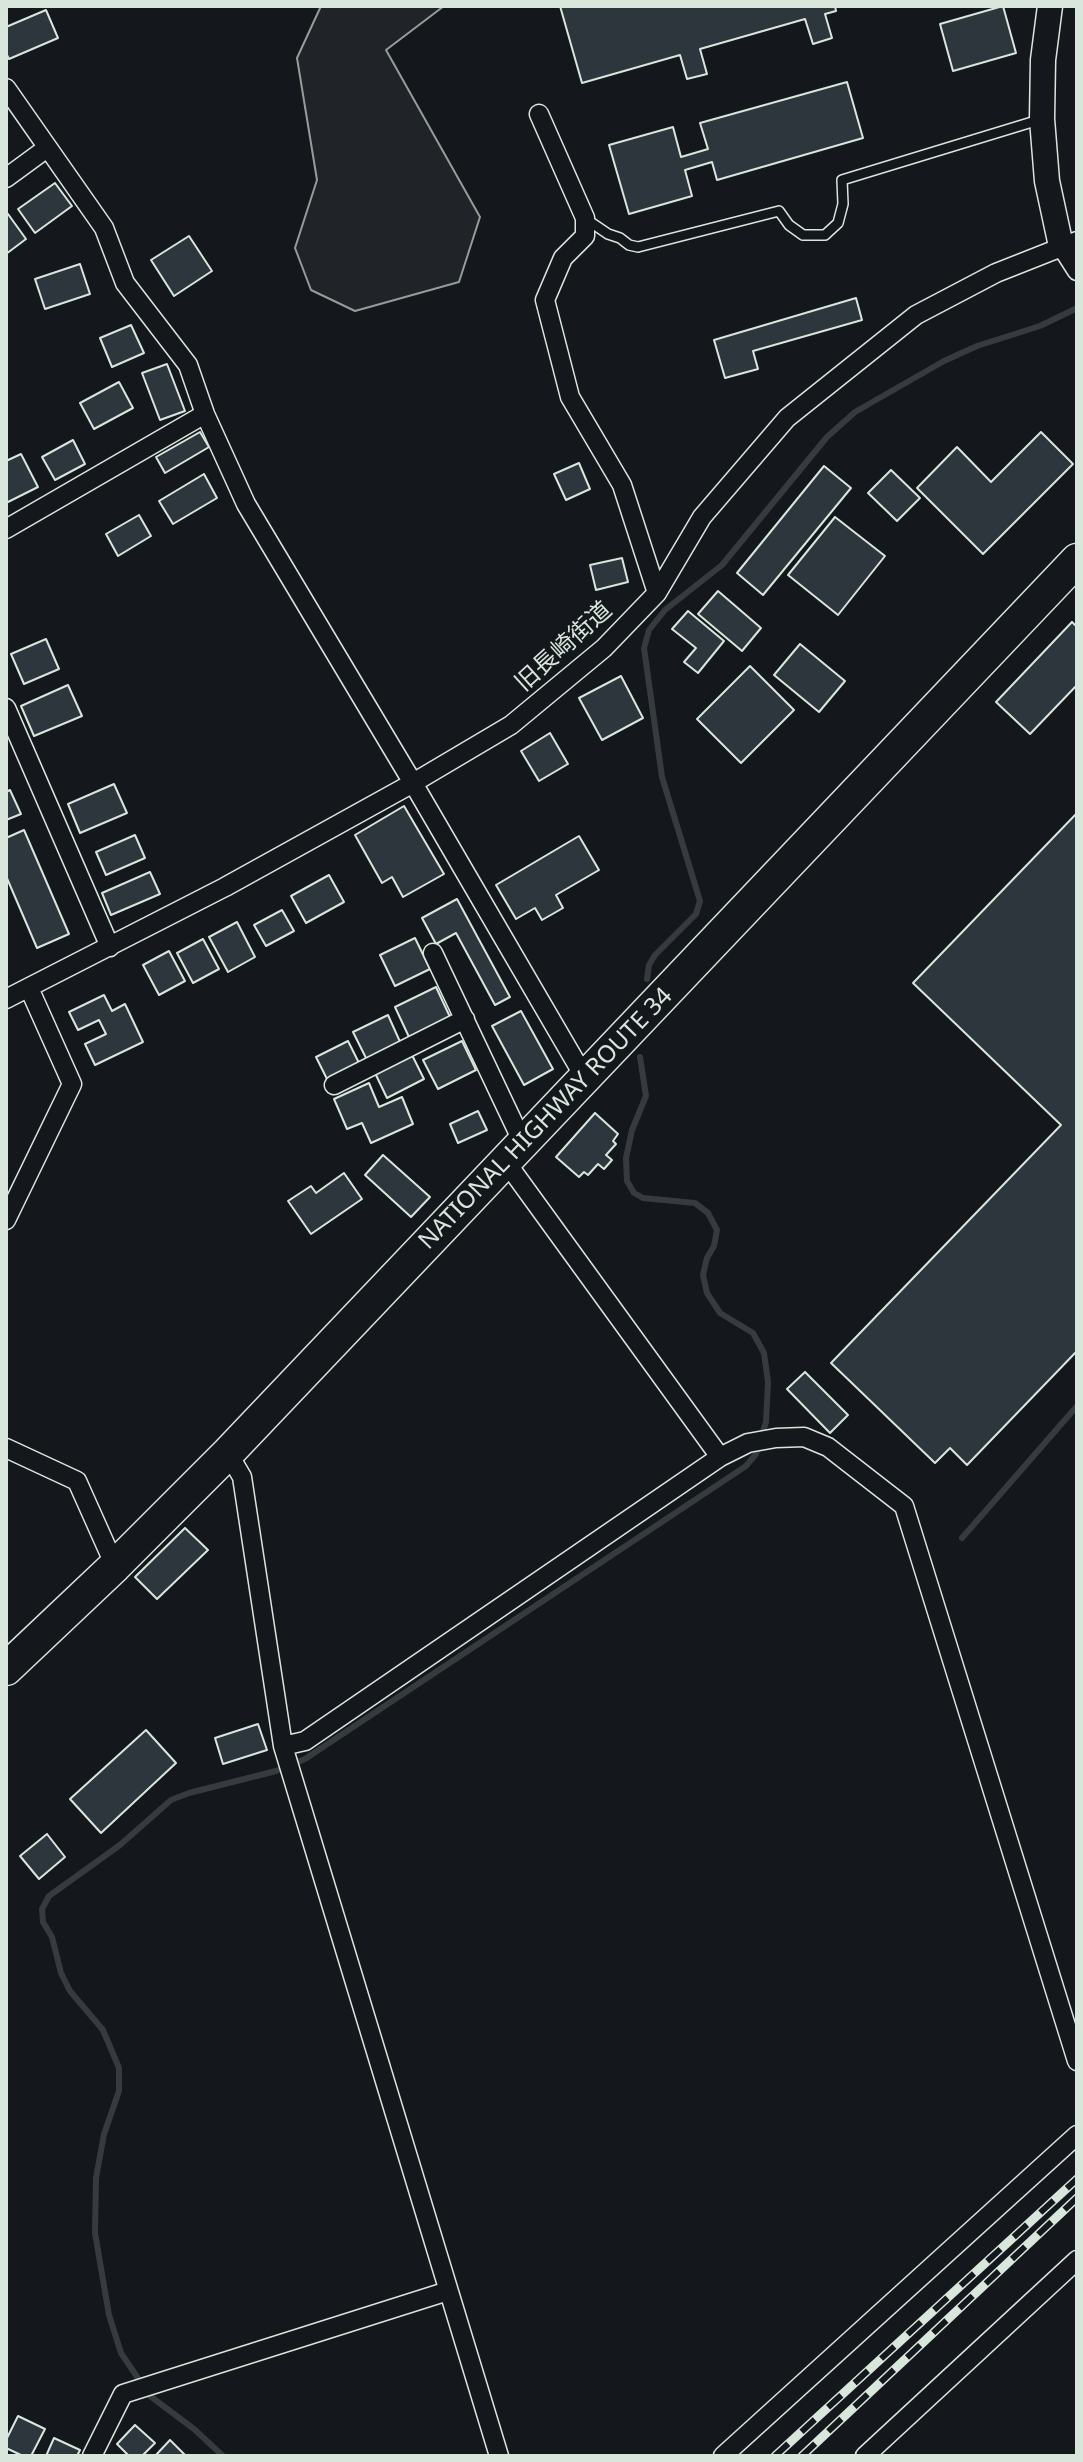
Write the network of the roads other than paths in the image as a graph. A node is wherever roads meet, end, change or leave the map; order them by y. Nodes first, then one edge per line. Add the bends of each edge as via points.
1 (1050, 6) edge
2 (6, 88) edge
3 (539, 114) dead end
4 (1042, 119) junction
5 (47, 148) junction
6 (6, 178) edge
7 (585, 218) junction
8 (1069, 244) edge
9 (1077, 271) edge
10 (205, 414) junction
11 (6, 529) edge
12 (1077, 560) edge
13 (657, 593) junction
14 (6, 708) edge
15 (413, 783) junction
16 (110, 947) junction
17 (433, 953) dead end
18 (29, 988) junction
19 (6, 999) edge
20 (465, 1019) junction
21 (585, 1078) junction
22 (334, 1085) dead end
23 (514, 1152) junction
24 (6, 1220) edge
25 (6, 1448) edge
26 (228, 1453) junction
27 (720, 1457) junction
28 (115, 1566) junction
29 (6, 1669) edge
30 (283, 1746) junction
31 (1077, 2061) edge
32 (1077, 2135) edge
33 (1077, 2260) edge
34 (448, 2291) junction
35 (92, 2456) edge
36 (499, 2456) edge
37 (723, 2456) edge
38 (865, 2456) edge

1 - 4 street
2 - 5 street
3 - 7 street
4 - 7 lane via 842,180 838,223 825,235 803,235 779,211 638,247
4 - 8 street via 1047,181
5 - 6 street
5 - 10 street via 104,228 125,283 188,365
7 - 13 street via 585,236 563,258 545,300 570,397 622,485
8 - 9 street
8 - 13 street, 旧長崎街道 via 996,273 916,315 787,418 702,517
10 - 11 street
10 - 15 street via 246,504
12 - 21 highway, NATIONAL HIGHWAY ROUTE 34
13 - 15 street, 旧長崎街道 via 604,648 511,725
14 - 16 street
15 - 16 street, 旧長崎街道
15 - 21 street
16 - 18 street, 旧長崎街道
17 - 20 street
18 - 19 street, 旧長崎街道
18 - 24 street via 72,1084
20 - 22 street
20 - 23 street
21 - 23 highway, NATIONAL HIGHWAY ROUTE 34
23 - 26 highway, NATIONAL HIGHWAY ROUTE 34
23 - 27 street
25 - 28 street via 77,1481
26 - 28 highway, NATIONAL HIGHWAY ROUTE 34
26 - 30 street via 242,1477
27 - 30 street via 305,1741
27 - 31 street via 748,1443 804,1437 828,1447 904,1506
28 - 29 highway, NATIONAL HIGHWAY ROUTE 34
30 - 34 street
32 - 37 street
33 - 38 street
34 - 35 street via 123,2394
34 - 36 street

